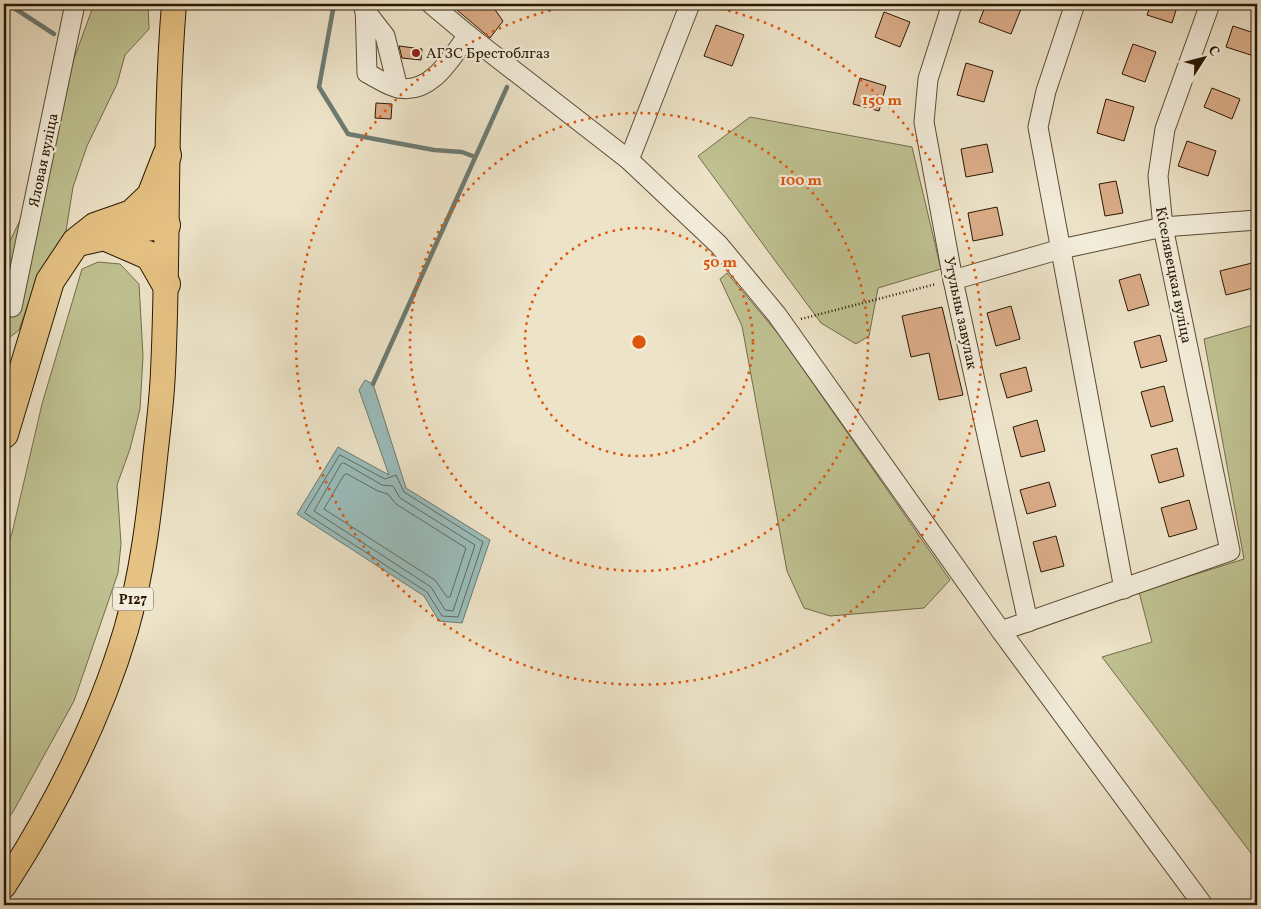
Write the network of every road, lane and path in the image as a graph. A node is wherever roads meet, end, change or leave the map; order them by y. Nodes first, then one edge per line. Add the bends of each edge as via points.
1 (75, 4) edge
2 (431, 4) edge
3 (690, 4) edge
4 (952, 4) edge
5 (1075, 4) edge
6 (1210, 4) edge
7 (364, 6) edge
8 (174, 8) edge
9 (468, 35) junction
10 (398, 88) junction
11 (167, 155) junction
12 (629, 160) junction
13 (1257, 220) edge
14 (166, 225) junction
15 (1163, 227) junction
16 (76, 242) junction
17 (1061, 249) junction
18 (953, 280) junction
19 (166, 284) junction
20 (4, 302) edge
21 (782, 323) junction
22 (4, 434) edge
23 (1124, 589) junction
24 (1028, 622) junction
25 (1001, 632) junction
26 (4, 886) edge
27 (1203, 905) edge

1 - 20 street, Яловая вуліца via 12,307
2 - 9 street
3 - 12 street
4 - 18 street, Утульны завулак via 928,79 924,122
5 - 17 street via 1046,90 1038,127
6 - 15 street, Кіселявецкая вуліца via 1165,129 1158,176
7 - 10 street via 385,36
7 - 10 street via 368,73
8 - 11 main road, Р127
9 - 10 street via 436,77 418,88
9 - 12 street
11 - 14 main road, Р127
11 - 16 highway, Р127 via 151,196 132,214 95,227
12 - 21 street via 719,245
13 - 15 street
14 - 16 highway via 95,232
14 - 19 main road, Р127
15 - 17 street
15 - 23 street, Кіселявецкая вуліца via 1230,550
16 - 19 highway via 104,236 127,244 150,256
16 - 22 highway, Р127 via 50,281
17 - 18 street
17 - 23 street
18 - 21 path
18 - 24 street, Утульны завулак
19 - 26 main road, Р127 via 163,374 149,515 126,628 107,688 84,742 57,796
21 - 25 street
23 - 24 street
24 - 25 street
25 - 27 street

